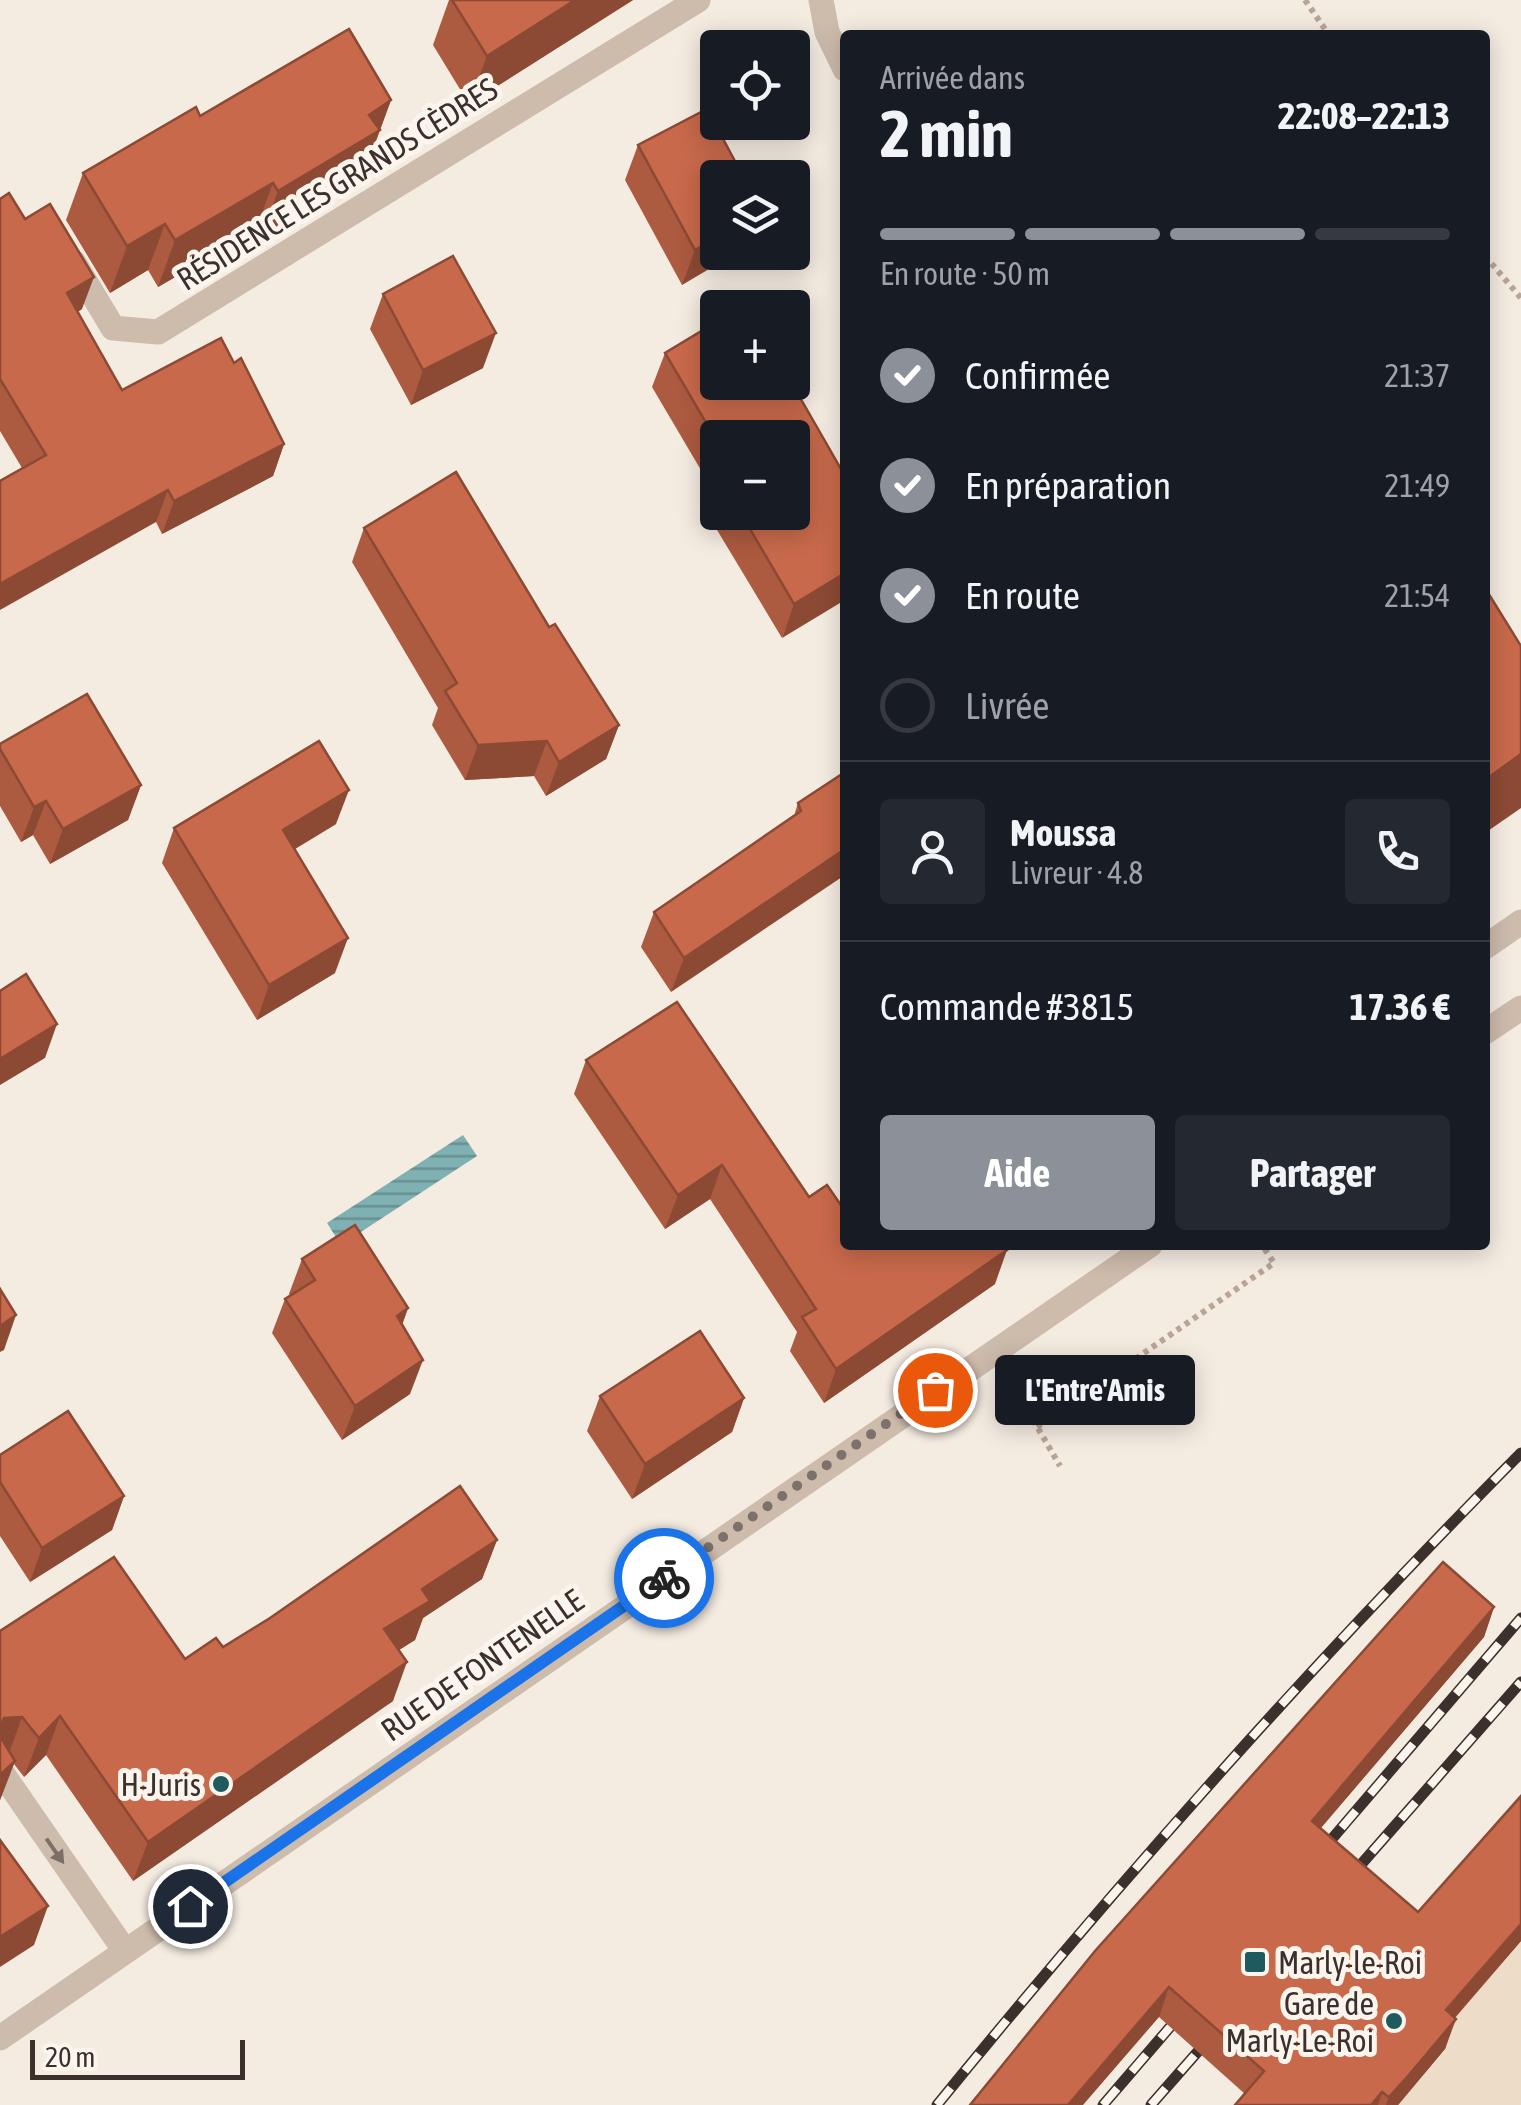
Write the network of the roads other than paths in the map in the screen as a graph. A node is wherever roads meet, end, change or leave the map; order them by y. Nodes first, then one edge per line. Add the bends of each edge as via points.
1 (698, 0) edge
2 (821, 0) edge
3 (840, 59) edge
4 (56, 234) edge
5 (1521, 922) edge
6 (1490, 944) edge
7 (1521, 1008) edge
8 (1490, 1029) edge
9 (1143, 1250) edge
10 (0, 1770) edge
11 (125, 1951) junction
12 (0, 2038) edge

1 - 4 street, RÉSIDENCE LES GRANDS CÈDRES via 158,332 113,328
2 - 3 street
5 - 6 street
7 - 8 street
9 - 11 street, RUE DE FONTENELLE
10 -> 11 street
11 - 12 street, RUE DE FONTENELLE

